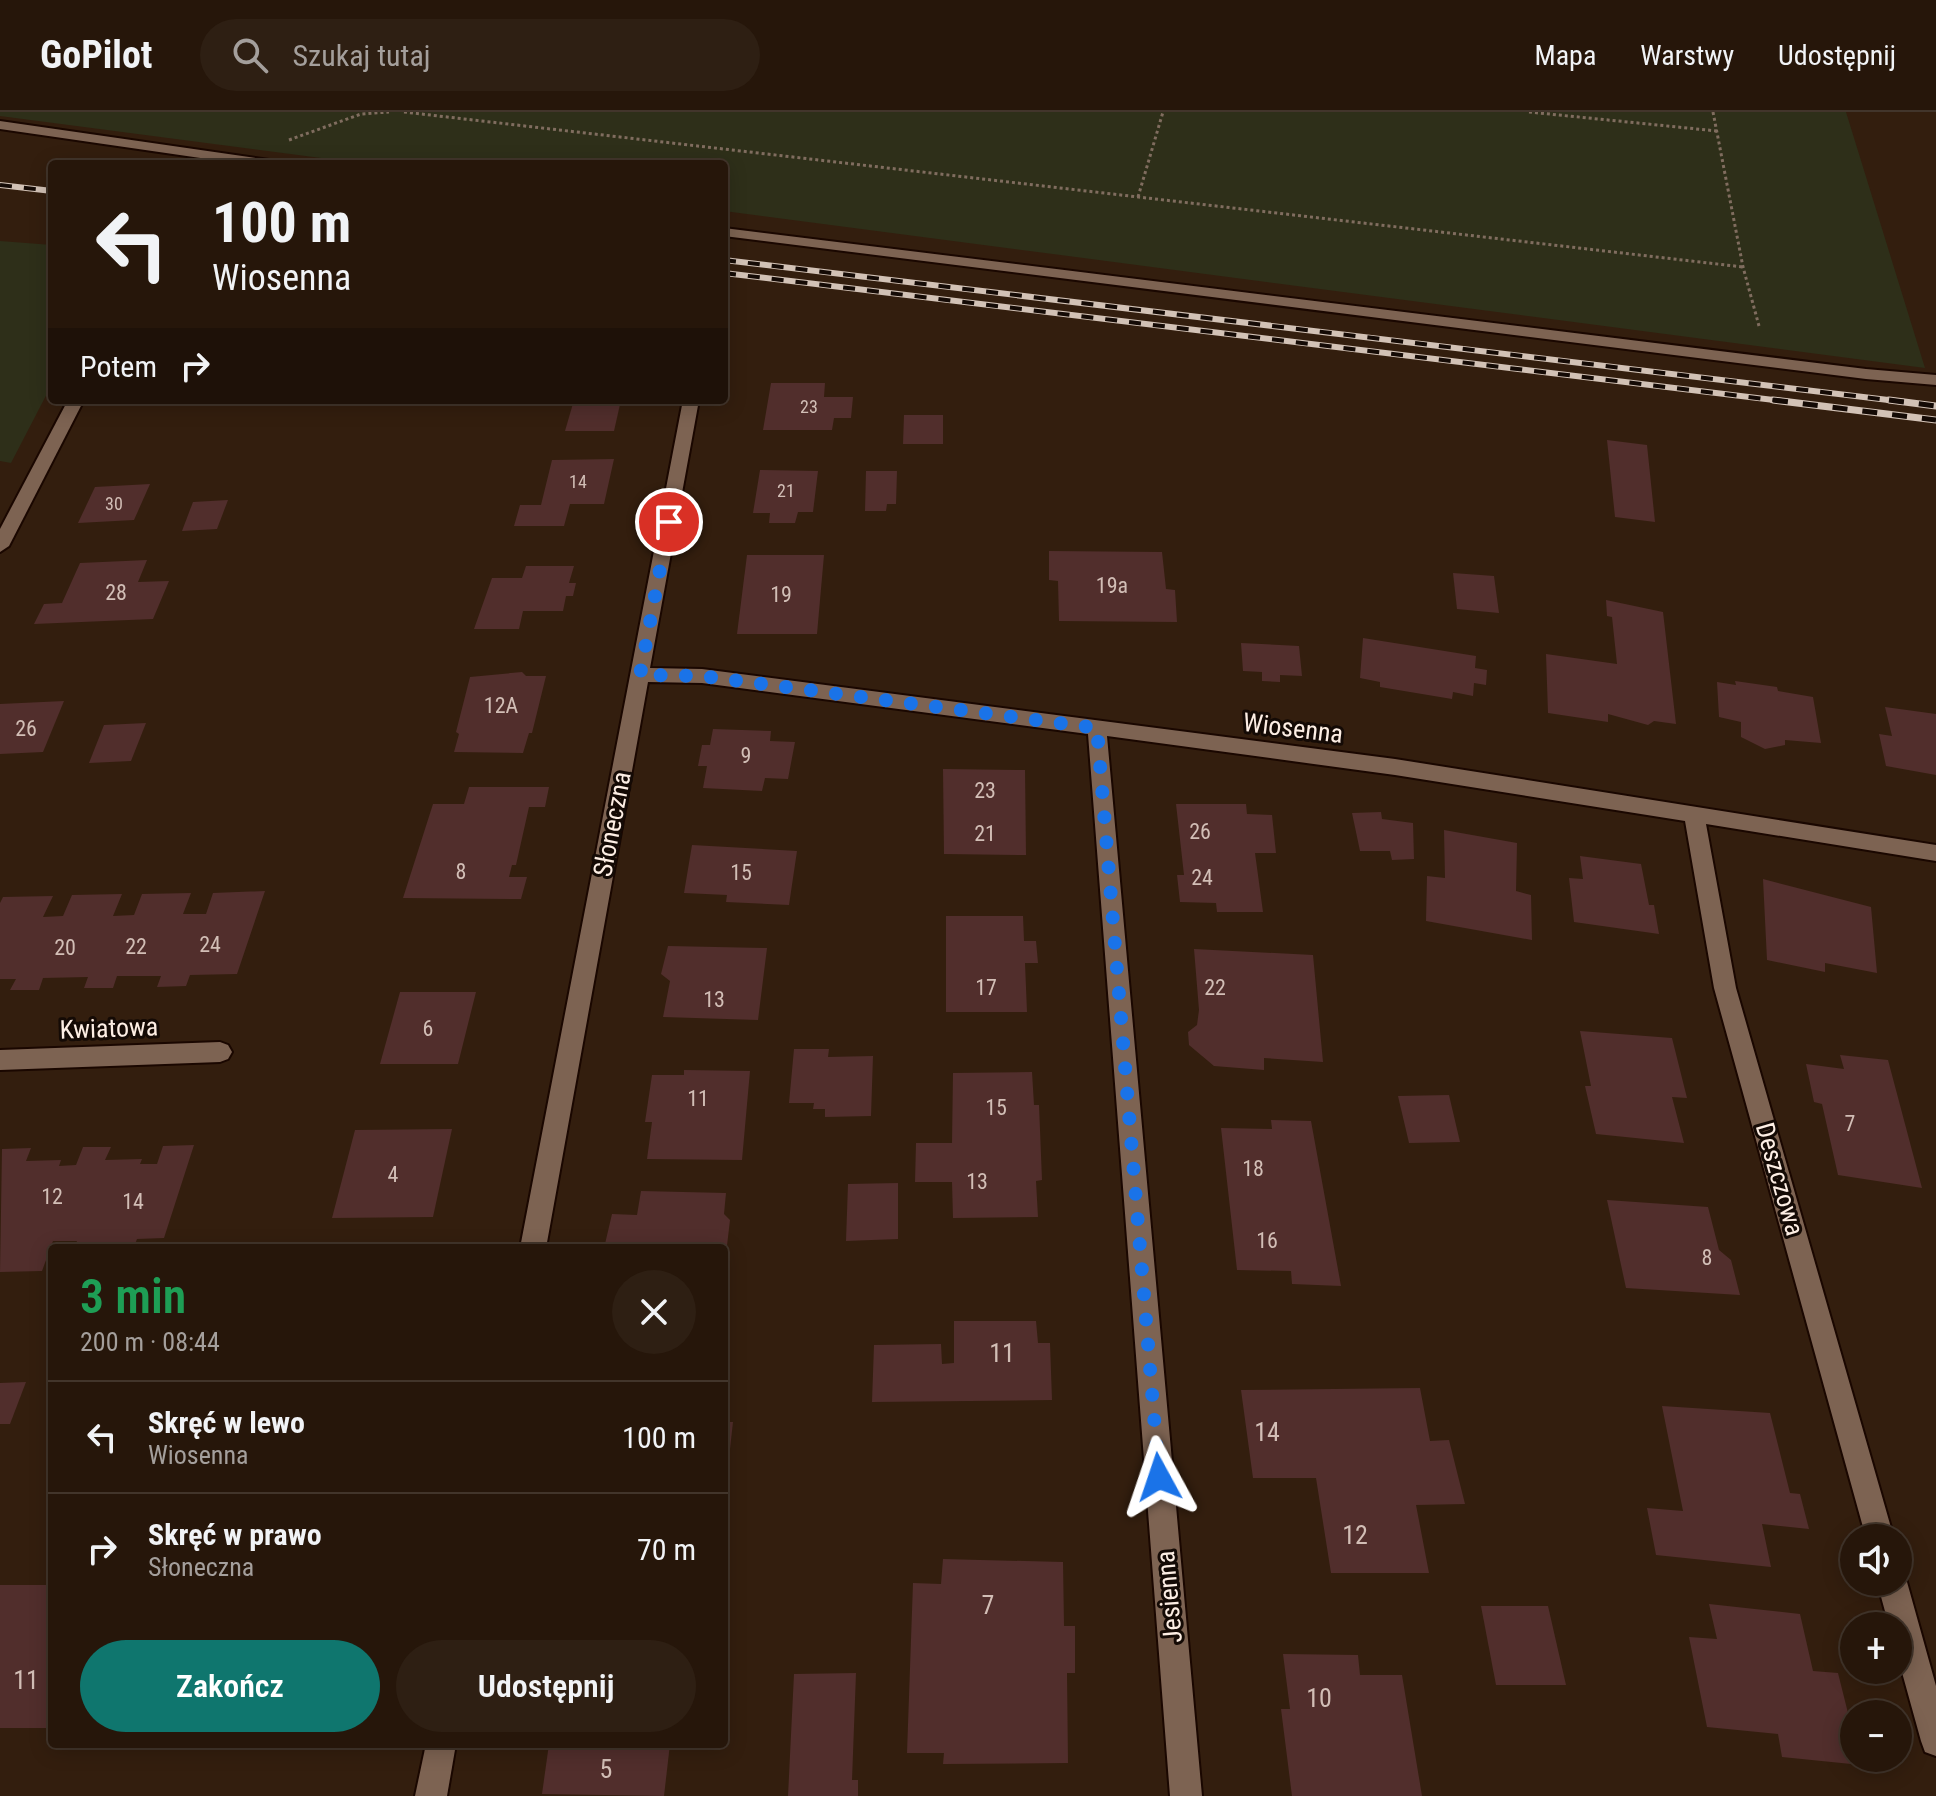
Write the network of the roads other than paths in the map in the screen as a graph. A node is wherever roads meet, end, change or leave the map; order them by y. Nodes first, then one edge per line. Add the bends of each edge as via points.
1 (0, 125) edge
2 (242, 160) edge
3 (728, 232) edge
4 (1936, 380) edge
5 (74, 404) edge
6 (690, 404) edge
7 (0, 546) edge
8 (640, 675) junction
9 (1097, 728) junction
10 (1694, 816) junction
11 (1936, 853) edge
12 (220, 1052) dead end
13 (0, 1060) edge
14 (534, 1244) edge
15 (1876, 1524) edge
16 (1896, 1596) edge
17 (1936, 1741) edge
18 (440, 1748) edge
19 (431, 1796) edge
20 (1186, 1796) edge

1 - 2 street
3 - 4 street
5 - 7 street
6 - 8 street, Słoneczna
8 - 9 street, Wiosenna via 702,676
8 - 14 street, Słoneczna
9 - 10 street, Wiosenna via 1395,767
9 - 20 street, Jesienna
10 - 11 street, Wiosenna
10 - 15 street, Deszczowa via 1725,988
12 - 13 street, Kwiatowa
16 - 17 street
18 - 19 street

